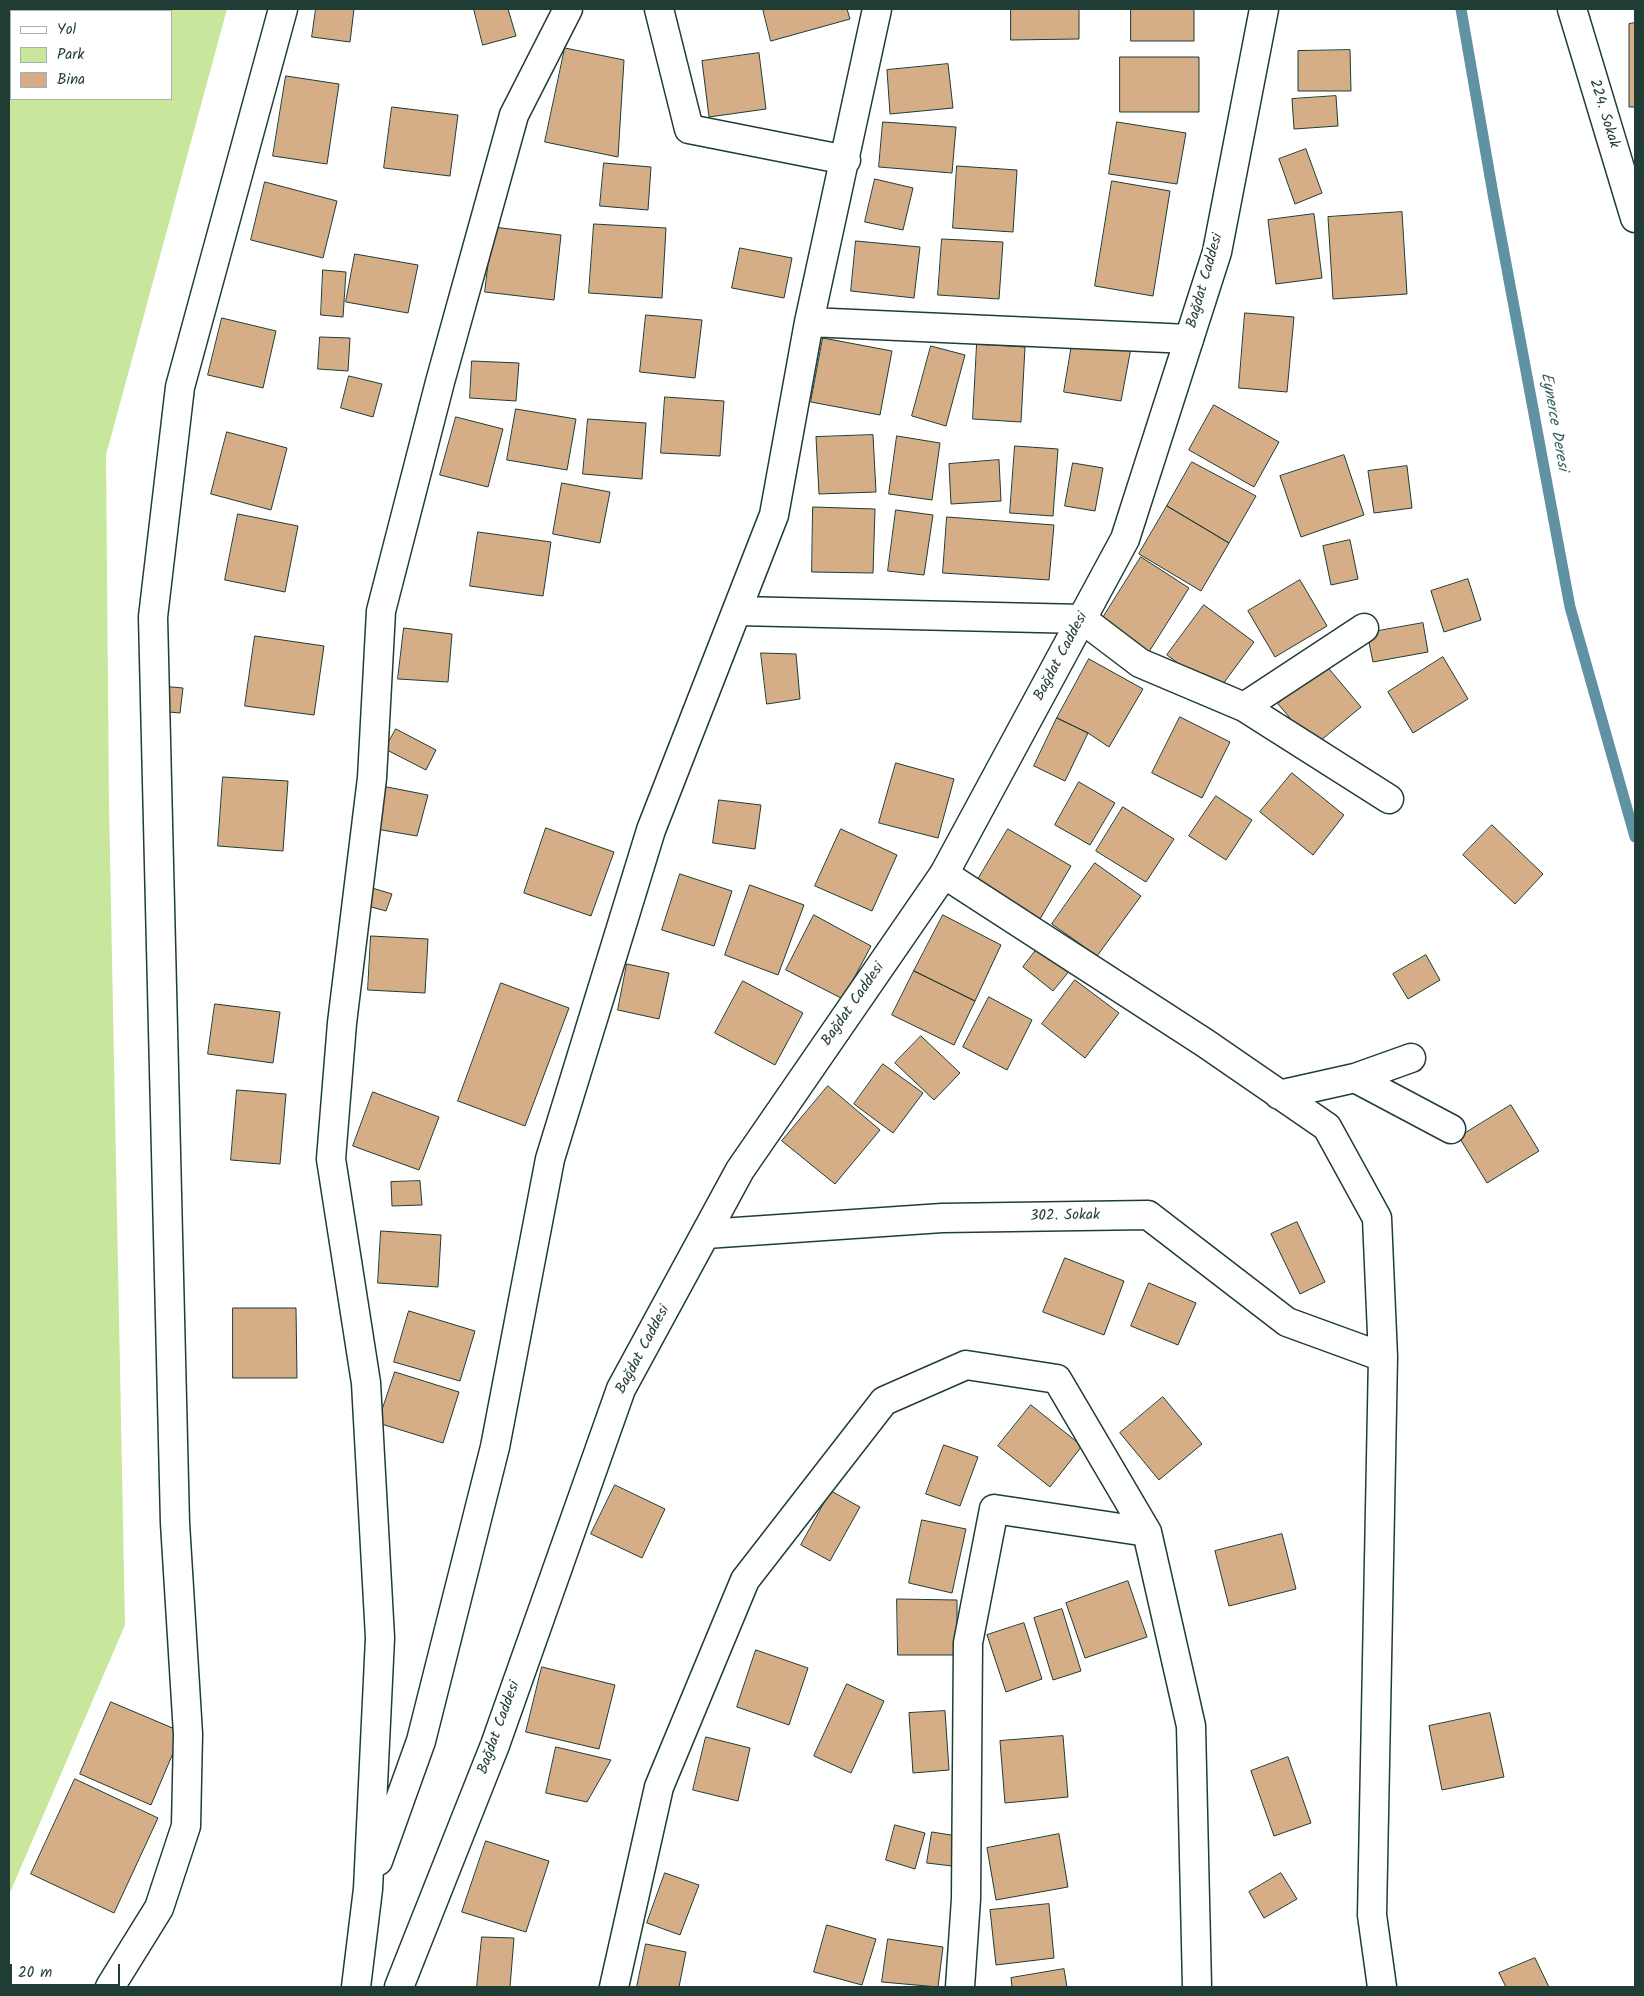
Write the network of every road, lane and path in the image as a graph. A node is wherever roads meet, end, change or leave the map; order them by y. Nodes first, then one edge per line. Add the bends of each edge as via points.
1 (283, 9) edge
2 (568, 9) edge
3 (659, 9) edge
4 (877, 9) edge
5 (1264, 9) edge
6 (1572, 9) edge
7 (846, 160) junction
8 (1635, 218) edge
9 (809, 322) junction
10 (1188, 339) junction
11 (738, 611) junction
12 (1082, 619) junction
13 (1364, 628) dead end
14 (1244, 707) junction
15 (1389, 799) dead end
16 (944, 874) junction
17 (1411, 1058) dead end
18 (1355, 1078) junction
19 (1280, 1095) junction
20 (1451, 1129) dead end
21 (706, 1234) junction
22 (1383, 1358) junction
23 (1147, 1532) junction
24 (368, 1889) junction
25 (1372, 1915) junction
26 (110, 1987) edge
27 (356, 1987) edge
28 (399, 1987) edge
29 (614, 1987) edge
30 (960, 1987) edge
31 (1197, 1987) edge
32 (1373, 1987) edge
33 (1382, 1987) edge

1 - 26 street via 180,386 153,617 175,1523 188,1734 186,1826 159,1908
2 - 24 street via 514,115 381,610 372,778 342,1023 331,1159 366,1383 380,1638
3 - 7 street via 689,130
4 - 7 street
5 - 10 street, Bağdat Caddesi via 1217,252
6 - 8 street, 224. Sokak
7 - 9 street
9 - 10 street
9 - 11 street via 774,515
10 - 12 street, Bağdat Caddesi via 1125,539
11 - 12 street
11 - 24 street via 651,830 550,1159 495,1447 421,1741
12 - 14 street via 1140,663
12 - 16 street, Bağdat Caddesi
13 - 14 street
14 - 15 street
16 - 19 street via 1206,1043
16 - 21 street, Bağdat Caddesi via 740,1170
17 - 18 street
18 - 19 street
18 - 20 street
19 - 22 street via 1326,1127 1377,1218
21 - 22 street, 302. Sokak via 942,1218 1148,1215 1287,1322
21 - 28 street, Bağdat Caddesi via 621,1389 495,1744
22 - 25 street
23 - 29 street via 1057,1379 966,1365 884,1401 745,1580 659,1787
23 - 30 street via 994,1509 968,1644 966,1899
23 - 31 street via 1191,1726
24 - 27 street
25 - 32 street
25 - 33 street

